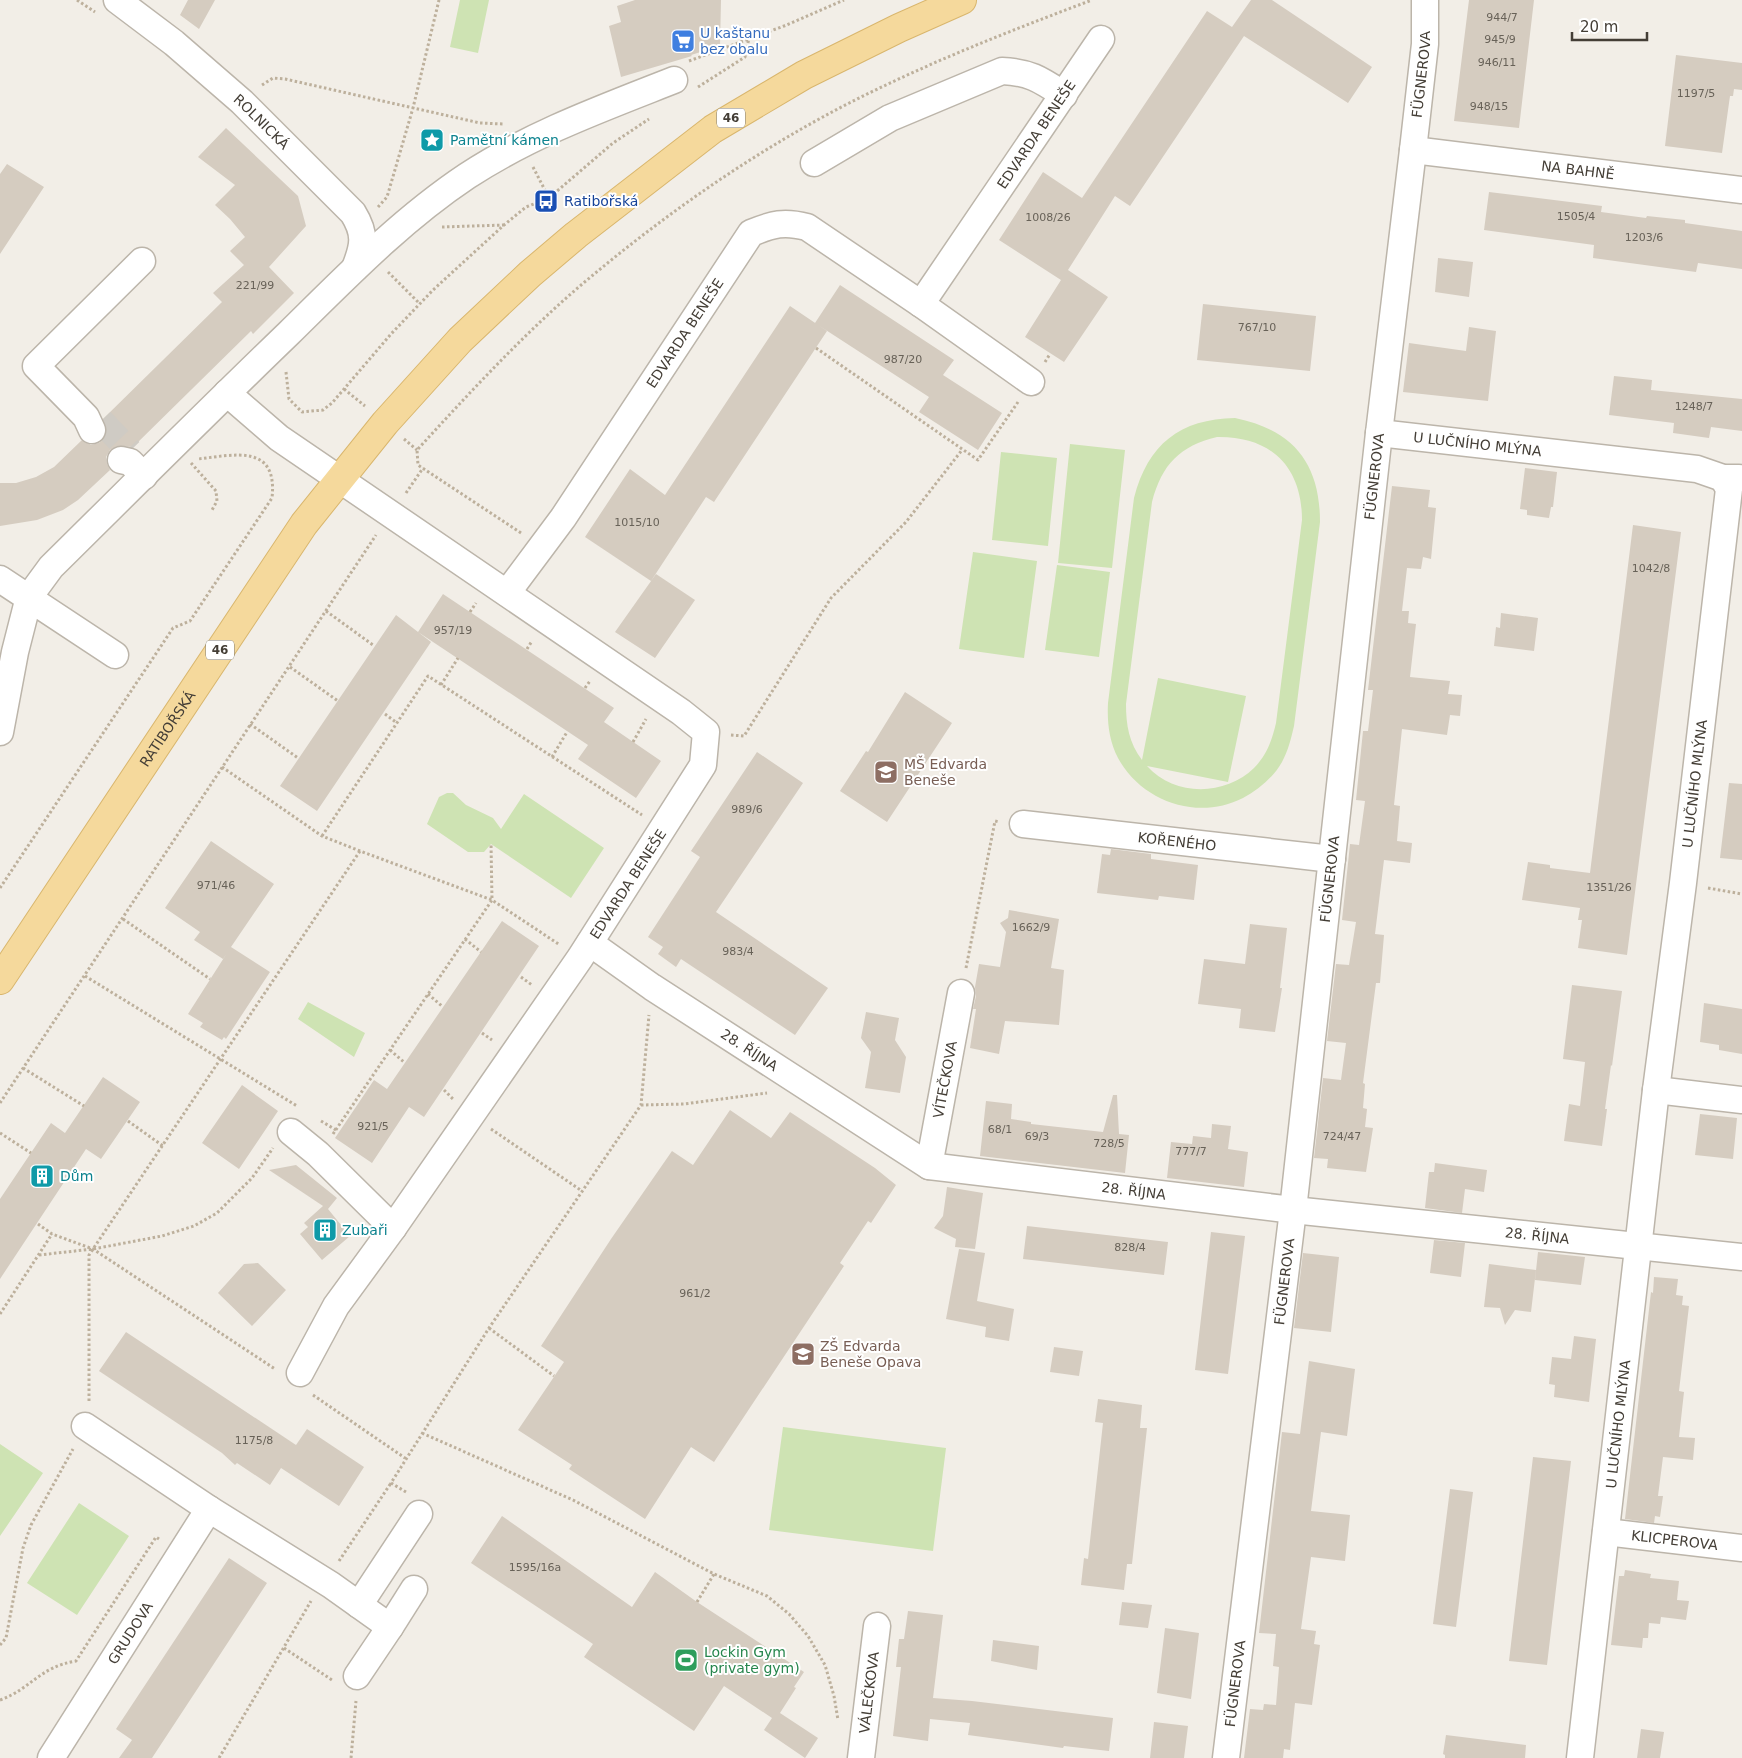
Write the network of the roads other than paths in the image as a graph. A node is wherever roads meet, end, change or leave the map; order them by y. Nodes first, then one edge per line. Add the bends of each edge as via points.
1 (962, 0) edge
2 (1425, 0) edge
3 (108, 8) edge
4 (1101, 39) dead end
5 (683, 78) road end
6 (1064, 95) junction
7 (1414, 150) junction
8 (814, 163) dead end
9 (1742, 190) edge
10 (142, 261) dead end
11 (355, 268) junction
12 (921, 304) junction
13 (1031, 382) road end
14 (228, 393) junction
15 (93, 423) tunnel mouth
16 (1379, 433) junction
17 (1732, 478) edge
18 (339, 479) junction
19 (0, 579) edge
20 (507, 593) junction
21 (29, 597) junction
22 (114, 655) dead end
23 (0, 732) edge
24 (1023, 824) road end
25 (1332, 859) junction
26 (585, 951) junction
27 (0, 980) edge
28 (961, 994) road end
29 (1656, 1090) junction
30 (1742, 1100) edge
31 (290, 1128) road end
32 (929, 1166) junction
33 (1293, 1210) junction
34 (393, 1228) junction
35 (1639, 1245) junction
36 (1742, 1257) edge
37 (297, 1380) road end
38 (85, 1426) road end
39 (209, 1508) junction
40 (419, 1514) road end
41 (1606, 1532) junction
42 (1742, 1548) edge
43 (414, 1589) dead end
44 (358, 1605) junction
45 (877, 1626) dead end
46 (390, 1627) junction
47 (357, 1686) road end
48 (51, 1758) edge
49 (861, 1758) edge
50 (1226, 1758) edge
51 (1580, 1758) edge

1 - 18 main road, RATIBOŘSKÁ / 46 via 804,75 713,129 656,171 530,274 460,340
2 - 7 street, FÜGNEROVA via 1425,44
3 - 11 street, ROLNICKÁ via 174,43 242,102 353,213 361,227 362,242
4 - 6 street, EDVARDA BENEŠE
5 - 11 street via 563,124 515,134 408,220
6 - 8 street via 1036,77 1020,71 1002,70 890,118
6 - 12 street, EDVARDA BENEŠE
7 - 9 street, NA BAHNĚ
7 - 16 street, FÜGNEROVA
10 - 15 street via 36,366
11 - 14 street
12 - 13 street, EDVARDA BENEŠE
12 - 20 street, EDVARDA BENEŠE via 807,227 790,223 771,224 751,233 563,518
14 - 18 street via 279,438
14 - 21 street via 131,462
16 - 17 street, U LUČNÍHO MLÝNA via 1697,469
16 - 25 street, FÜGNEROVA
17 - 29 street, U LUČNÍHO MLÝNA
18 - 20 street
18 - 27 main road, RATIBOŘSKÁ / 46 via 304,524
19 - 21 street
20 - 26 street, EDVARDA BENEŠE via 706,732 704,765
21 - 22 street
21 - 23 street
24 - 25 street, KOŘENÉHO
25 - 33 street, FÜGNEROVA
26 - 32 street, 28. ŘÍJNA via 652,987
26 - 34 street, EDVARDA BENEŠE
28 - 32 street, VÍTEČKOVA
29 - 30 street
29 - 35 street, U LUČNÍHO MLÝNA
31 - 34 street
32 - 33 street, 28. ŘÍJNA
33 - 35 street, 28. ŘÍJNA
33 - 50 street, FÜGNEROVA
34 - 37 street, EDVARDA BENEŠE via 336,1306
35 - 36 street, 28. ŘÍJNA
35 - 41 street, U LUČNÍHO MLÝNA
38 - 39 street
39 - 44 street
39 - 48 street, GRUDOVA
40 - 44 street
41 - 42 street, KLICPEROVA
41 - 51 street, U LUČNÍHO MLÝNA
43 - 46 street
44 - 46 street
45 - 49 street, VÁLEČKOVA
46 - 47 street

